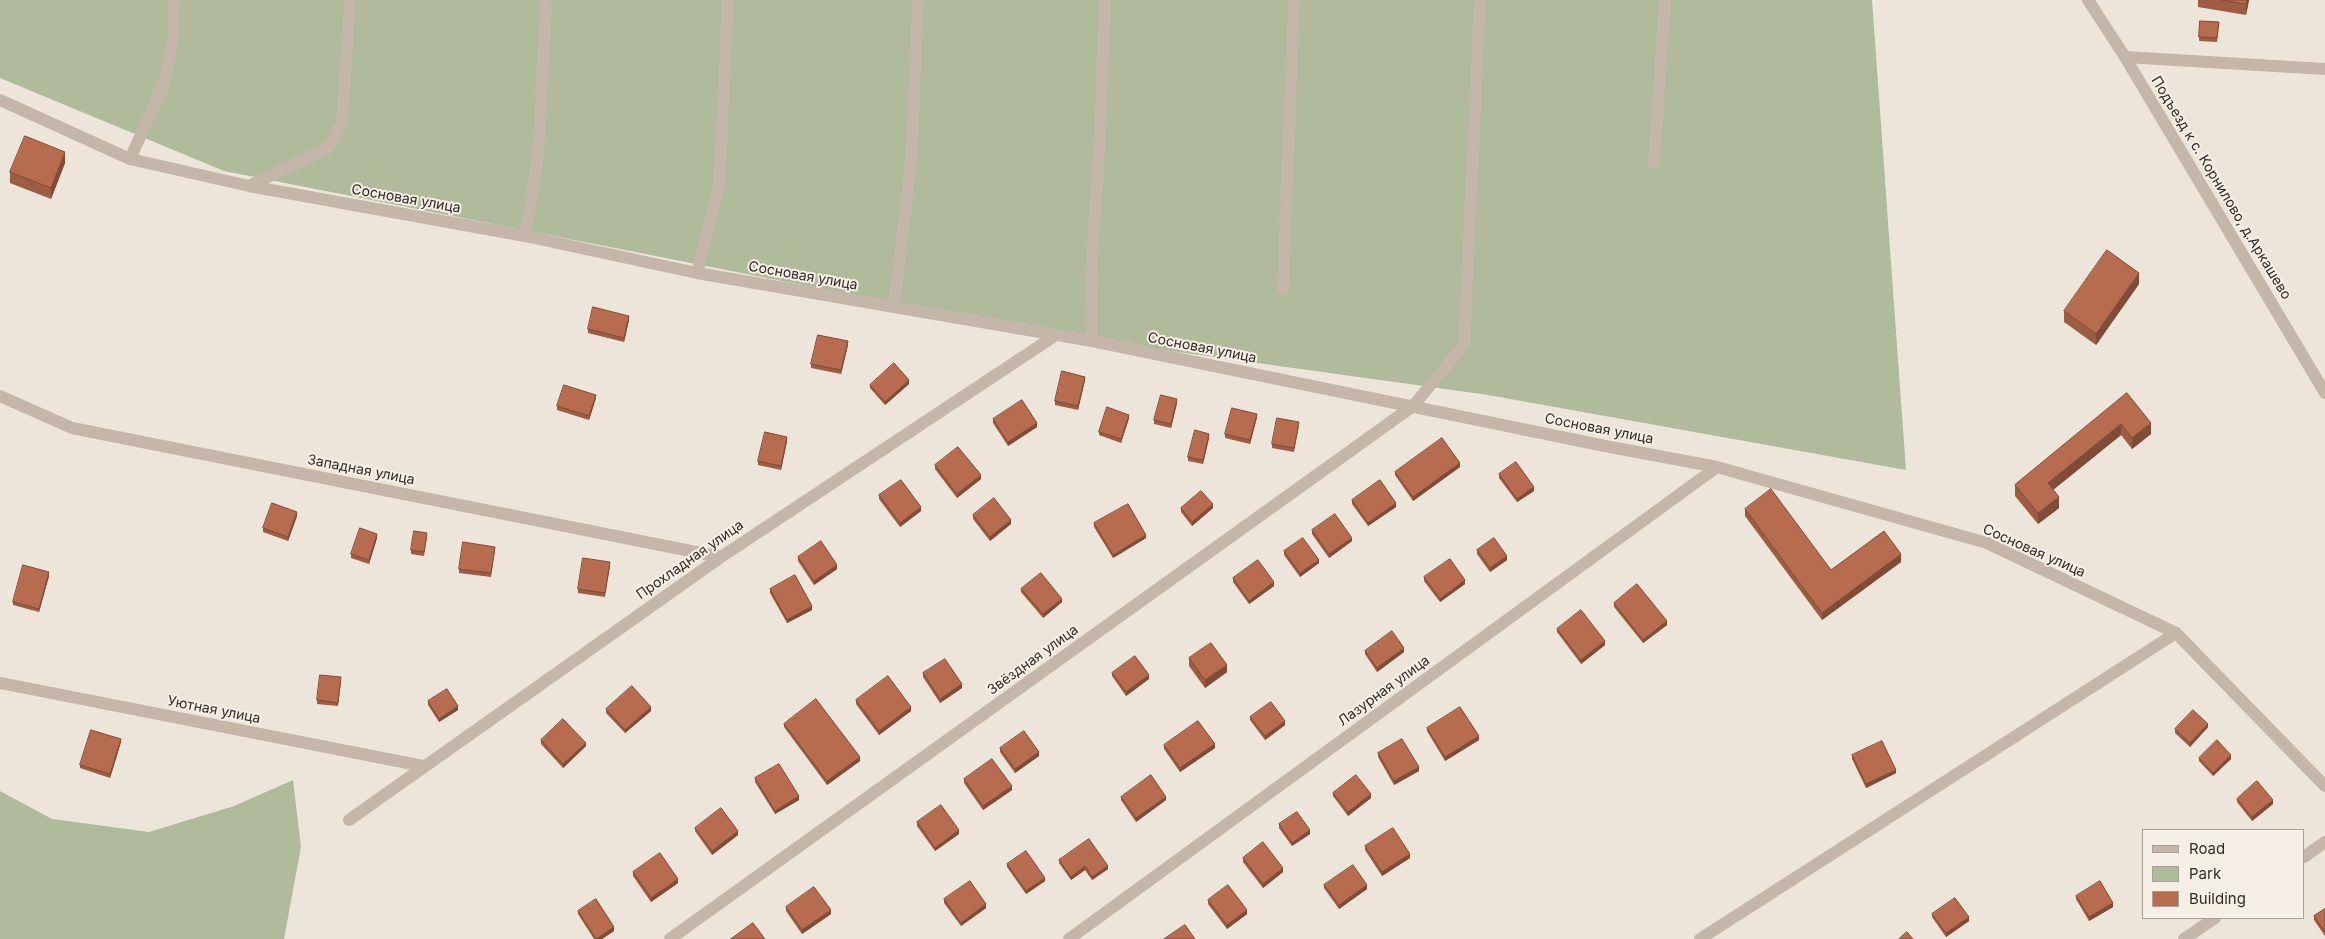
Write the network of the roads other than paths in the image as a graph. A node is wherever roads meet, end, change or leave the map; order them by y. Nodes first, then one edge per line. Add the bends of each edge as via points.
1 (174, 0) edge
2 (350, 0) edge
3 (546, 0) edge
4 (728, 0) edge
5 (918, 0) edge
6 (1106, 0) edge
7 (1294, 0) edge
8 (1480, 0) edge
9 (1665, 0) edge
10 (2088, 0) edge
11 (2125, 57) junction
12 (2325, 69) edge
13 (0, 100) edge
14 (130, 159) junction
15 (1654, 162) dead end
16 (249, 186) junction
17 (525, 236) junction
18 (697, 273) junction
19 (1283, 289) dead end
20 (894, 307) junction
21 (1056, 335) junction
22 (1092, 341) junction
23 (2325, 393) edge
24 (0, 396) edge
25 (1413, 406) junction
26 (1717, 467) junction
27 (721, 556) junction
28 (2176, 633) junction
29 (0, 683) edge
30 (422, 766) junction
31 (2325, 786) edge
32 (348, 820) dead end
33 (2325, 842) edge
34 (2305, 856) edge
35 (2214, 919) edge
36 (670, 939) edge
37 (1069, 939) edge
38 (1700, 939) edge
39 (2184, 939) edge

1 - 14 street via 173,39 165,81
2 - 16 street via 342,122 328,148
3 - 17 street via 540,129
4 - 18 street via 719,187
5 - 20 street via 911,162
6 - 22 street via 1091,276
7 - 19 street
8 - 25 street, Звёздная улица via 1464,345
9 - 15 street
10 - 11 street, Подъезд к с. Корнилово, д.Аркашево
11 - 12 street
11 - 23 street, Подъезд к с. Корнилово, д.Аркашево
13 - 14 street, Сосновая улица
14 - 16 street, Сосновая улица
16 - 17 street, Сосновая улица
17 - 18 street, Сосновая улица
18 - 20 street, Сосновая улица
20 - 21 street, Сосновая улица
21 - 22 street, Сосновая улица
21 - 27 street, Прохладная улица
22 - 25 street, Сосновая улица
24 - 27 street, Западная улица via 72,428
25 - 26 street, Сосновая улица
25 - 36 street, Звёздная улица
26 - 28 street, Сосновая улица via 1987,543
26 - 37 street, Лазурная улица
27 - 30 street, Прохладная улица
28 - 31 street, Сосновая улица
28 - 38 street
29 - 30 street, Уютная улица
30 - 32 street, Прохладная улица
33 - 34 street
35 - 39 street

